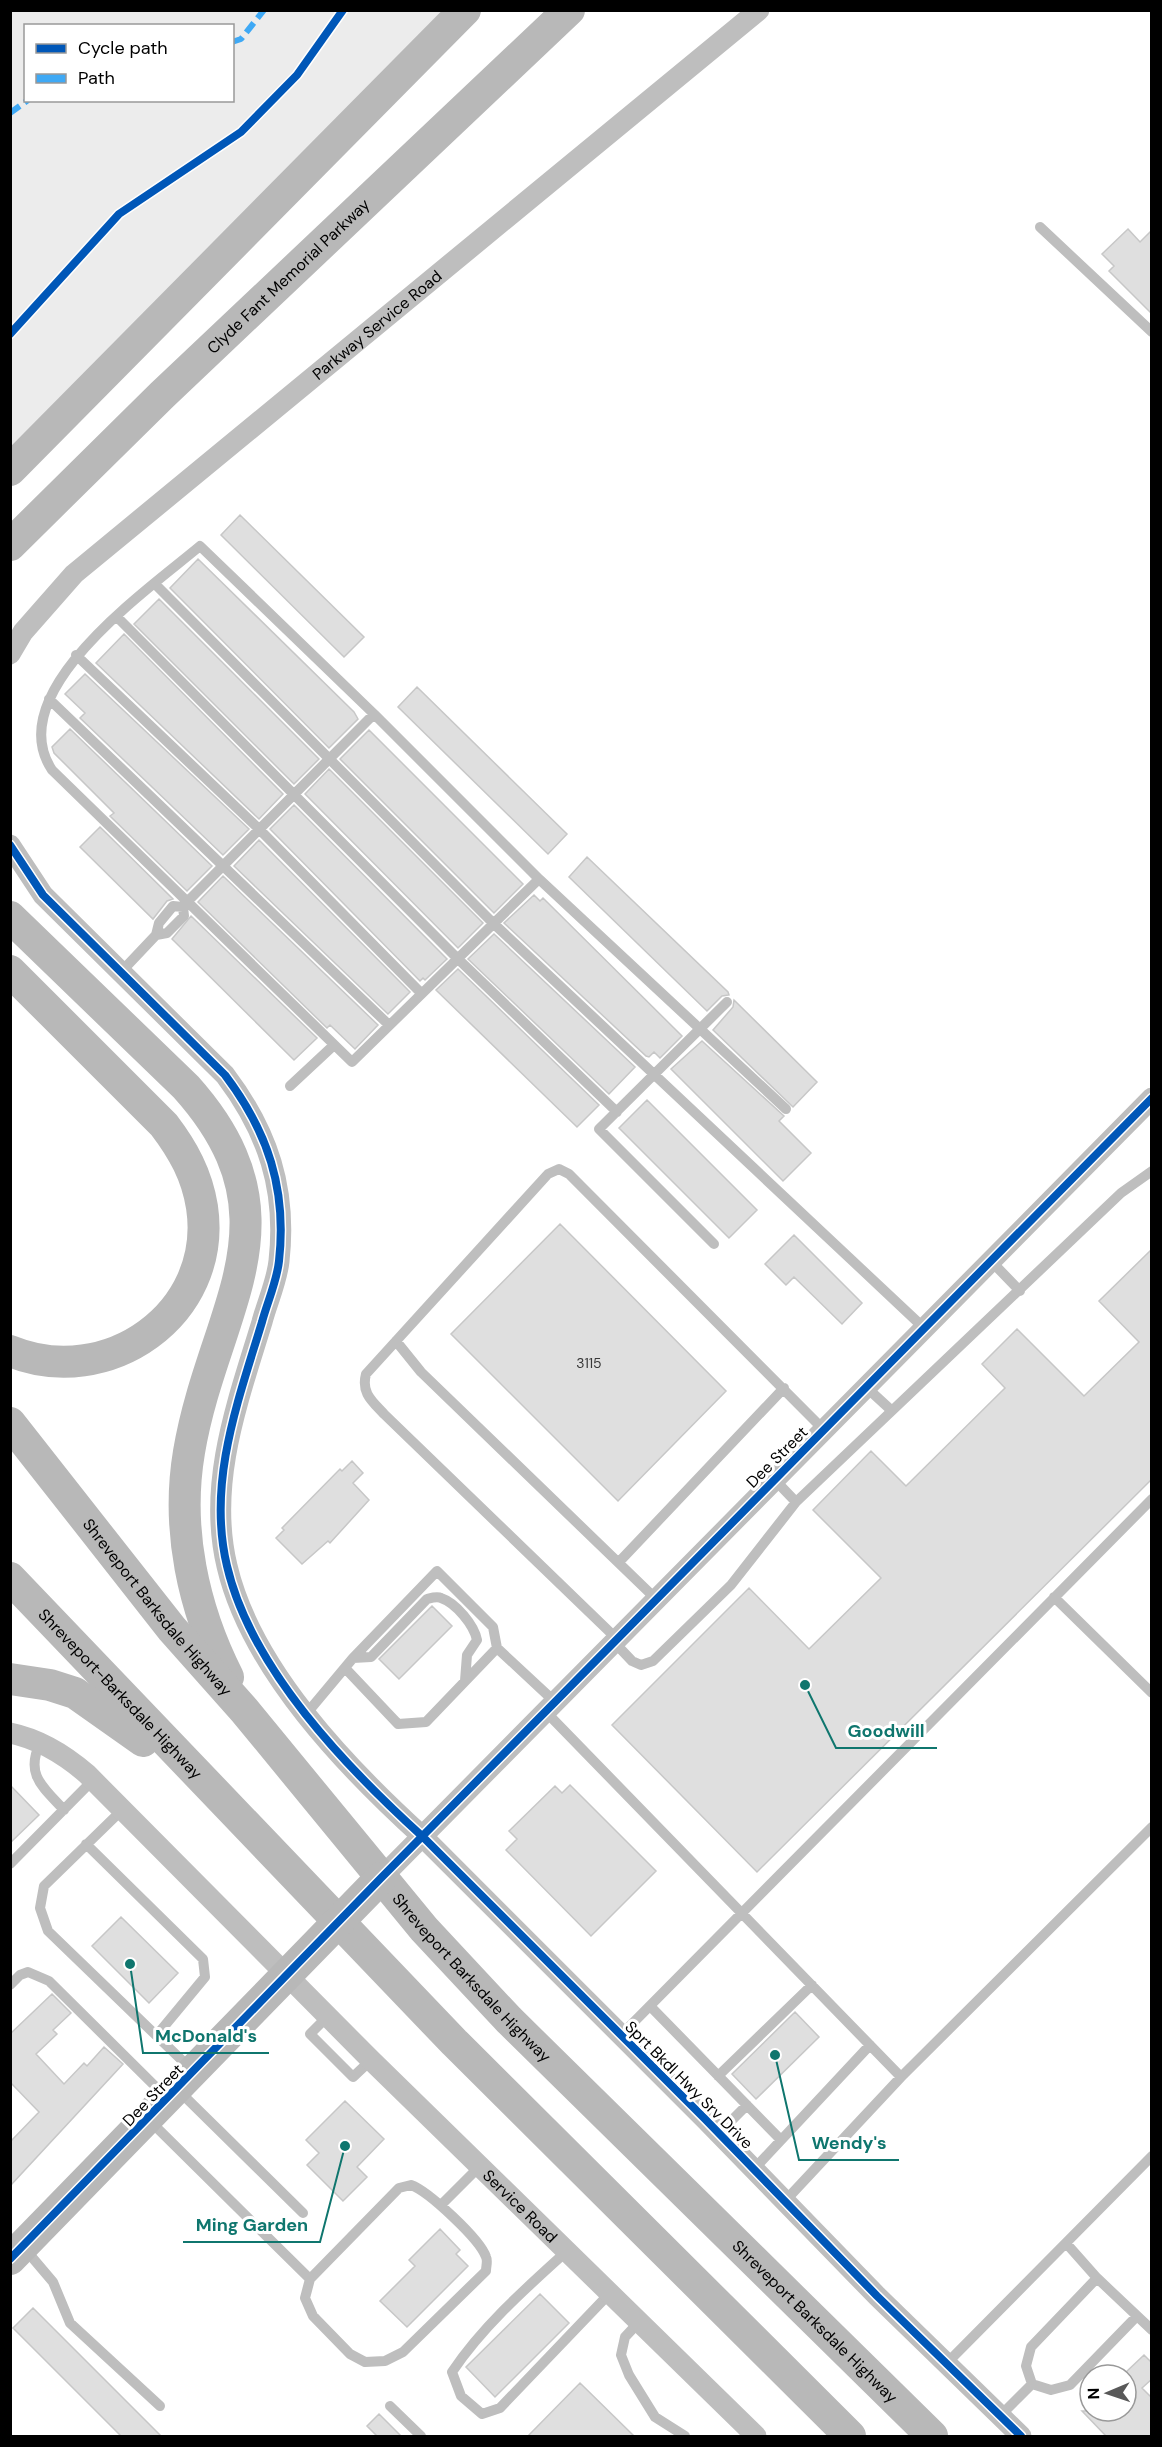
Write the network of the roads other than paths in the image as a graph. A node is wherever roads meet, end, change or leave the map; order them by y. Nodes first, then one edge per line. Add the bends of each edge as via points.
1 (465, 10) edge
2 (569, 10) edge
3 (759, 10) edge
4 (1040, 227) dead end
5 (1152, 332) edge
6 (10, 470) edge
7 (10, 545) edge
8 (155, 584) junction
9 (117, 616) junction
10 (10, 654) edge
11 (76, 655) junction
12 (49, 699) junction
13 (374, 714) junction
14 (329, 758) junction
15 (295, 794) junction
16 (259, 829) junction
17 (10, 845) edge
18 (223, 866) junction
19 (539, 879) junction
20 (186, 904) junction
21 (10, 917) edge
22 (493, 923) junction
23 (457, 958) junction
24 (10, 971) edge
25 (121, 972) junction
26 (421, 993) junction
27 (727, 1002) dead end
28 (389, 1025) junction
29 (699, 1029) junction
30 (334, 1045) junction
31 (654, 1075) junction
32 (290, 1086) dead end
33 (1152, 1098) edge
34 (786, 1109) dead end
35 (616, 1112) junction
36 (1152, 1171) edge
37 (714, 1244) dead end
38 (992, 1261) junction
39 (1020, 1291) junction
40 (924, 1328) junction
41 (396, 1341) junction
42 (10, 1351) edge
43 (866, 1387) junction
44 (784, 1388) junction
45 (891, 1410) junction
46 (10, 1423) edge
47 (823, 1429) junction
48 (774, 1479) junction
49 (1152, 1499) edge
50 (796, 1502) junction
51 (619, 1562) junction
52 (10, 1578) edge
53 (1054, 1597) junction
54 (656, 1599) junction
55 (616, 1640) junction
56 (497, 1648) junction
57 (353, 1658) junction
58 (345, 1668) junction
59 (10, 1679) edge
60 (465, 1681) junction
61 (1152, 1693) edge
62 (125, 1701) junction
63 (551, 1707) junction
64 (244, 1710) junction
65 (307, 1713) junction
66 (10, 1733) edge
67 (40, 1743) junction
68 (93, 1780) junction
69 (64, 1810) junction
70 (122, 1810) junction
71 (230, 1810) junction
72 (1152, 1827) edge
73 (423, 1837) junction
74 (86, 1844) junction
75 (10, 1864) edge
76 (381, 1878) junction
77 (742, 1913) junction
78 (345, 1915) junction
79 (288, 1974) junction
80 (10, 1985) edge
81 (812, 1985) junction
82 (650, 2006) junction
83 (157, 2035) junction
84 (620, 2036) junction
85 (870, 2045) junction
86 (718, 2076) junction
87 (901, 2077) junction
88 (172, 2094) junction
89 (747, 2105) junction
90 (719, 2133) junction
91 (781, 2140) junction
92 (1152, 2156) edge
93 (480, 2166) junction
94 (754, 2169) junction
95 (784, 2200) junction
96 (441, 2205) junction
97 (303, 2213) dead end
98 (1066, 2243) junction
99 (567, 2251) junction
100 (17, 2253) edge
101 (1097, 2278) junction
102 (310, 2280) junction
103 (610, 2294) junction
104 (1137, 2316) junction
105 (639, 2322) junction
106 (1152, 2330) edge
107 (946, 2364) junction
108 (1032, 2384) junction
109 (160, 2406) dead end
110 (390, 2406) dead end
111 (1000, 2416) junction
112 (421, 2436) edge
113 (685, 2436) edge
114 (756, 2436) edge
115 (850, 2436) edge
116 (932, 2436) edge
117 (1022, 2436) edge

1 - 6 main road
2 - 7 main road, Clyde Fant Memorial Parkway via 162,395
3 - 10 street, Parkway Service Road via 74,574 23,632
4 - 5 lane
8 - 9 lane
8 - 13 lane via 200,546
8 - 14 lane
9 - 11 lane
9 - 15 lane
11 - 12 lane
11 - 16 lane
12 - 18 lane
12 - 20 lane via 40,742 44,759
13 - 14 lane
13 - 19 lane
14 - 15 lane
14 - 22 lane
15 - 16 lane
15 - 23 lane
16 - 18 lane
16 - 26 lane
17 - 25 street, Sprt Bkdl Hwy Srv Drive via 43,895
18 - 20 lane
18 - 28 lane
19 - 22 lane
19 - 29 lane
20 - 25 lane via 184,915 167,933 156,935
20 - 30 lane
21 - 64 main road via 186,1087 210,1115 229,1147 241,1182 246,1223 241,1268 191,1442 185,1518 191,1571 204,1622
22 - 23 lane
22 - 31 lane
23 - 26 lane
23 - 35 lane
24 - 42 main road via 164,1125 184,1152 197,1182 203,1239 196,1270 183,1298 164,1322 138,1342 108,1356 76,1363 41,1360
25 - 65 street, Sprt Bkdl Hwy Srv Drive via 225,1075 246,1102 262,1132 275,1172 281,1215 279,1263 233,1418 219,1506 226,1564 239,1607 269,1663
26 - 28 lane
27 - 29 lane
28 - 30 lane via 352,1062
29 - 31 lane
29 - 34 lane
30 - 32 lane
31 - 35 lane
31 - 40 lane
33 - 38 street, Dee Street
35 - 37 lane via 599,1129
36 - 39 lane via 1121,1193
38 - 39 lane
38 - 40 street, Dee Street
39 - 45 lane
40 - 43 street, Dee Street
41 - 44 lane via 548,1174 559,1169 569,1174
41 - 51 lane via 421,1372
41 - 55 lane via 366,1374 363,1385 367,1396
43 - 45 lane
43 - 47 street, Dee Street
44 - 47 lane
44 - 51 lane
45 - 50 lane
46 - 64 main road, Shreveport Barksdale Highway via 172,1629
47 - 48 street, Dee Street
48 - 50 lane
48 - 54 street, Dee Street
49 - 53 lane
50 - 55 lane via 730,1585 653,1661 640,1665 632,1661
51 - 54 lane
52 - 62 main road, Shreveport-Barksdale Highway
53 - 61 lane
53 - 77 lane
54 - 55 street, Dee Street
55 - 63 street, Dee Street
56 - 57 lane via 493,1627 437,1571
56 - 60 lane
56 - 63 lane
57 - 58 lane
57 - 60 lane via 371,1657 427,1599 439,1597 475,1628 477,1640 467,1655
58 - 60 lane via 398,1724 426,1722
58 - 65 lane
59 - 71 main road via 75,1693 125,1726
62 - 71 main road, Shreveport-Barksdale Highway
62 - 78 main road via 168,1719
63 - 73 street, Dee Street
63 - 77 lane
64 - 76 main road, Shreveport Barksdale Highway
65 - 73 street, Sprt Bkdl Hwy Srv Drive via 382,1800
66 - 67 street, Service Road
67 - 68 street, Service Road via 73,1762
67 - 69 lane via 34,1755 34,1771 40,1784
68 - 69 lane
68 - 70 street, Service Road
69 - 75 lane
70 - 74 lane
70 - 79 street, Service Road
71 - 78 main road
72 - 87 lane
73 - 76 street
73 - 84 street, Sprt Bkdl Hwy Srv Drive
74 - 83 lane via 44,1886 40,1908 48,1931
74 - 83 lane via 204,1959 205,1977
76 - 78 main road
76 - 116 main road, Shreveport Barksdale Highway via 509,2020
77 - 81 lane
77 - 82 lane
78 - 79 main road, Dee Street
78 - 115 main road via 454,2042
79 - 88 main road, Dee Street
79 - 93 street, Service Road
80 - 88 lane via 27,1972 49,1981
81 - 85 lane
81 - 86 lane
82 - 84 lane
82 - 86 lane
83 - 88 lane
84 - 90 street, Sprt Bkdl Hwy Srv Drive
85 - 87 lane
85 - 91 lane
86 - 89 lane
87 - 95 lane
88 - 97 lane
88 - 100 main road, Dee Street
88 - 102 lane
89 - 90 lane
89 - 91 lane
90 - 94 street, Sprt Bkdl Hwy Srv Drive
91 - 94 lane
92 - 98 lane
93 - 96 lane
93 - 99 street, Service Road
94 - 95 street, Sprt Bkdl Hwy Srv Drive
95 - 107 street, Sprt Bkdl Hwy Srv Drive
96 - 102 lane via 422,2189 411,2185 399,2188
96 - 102 lane via 481,2248 487,2259 486,2271 403,2352 385,2361 365,2362 350,2354 313,2316 305,2298
98 - 101 lane
98 - 107 lane
99 - 103 street, Service Road
99 - 103 lane via 517,2296 464,2355 452,2372 461,2396 482,2414 500,2408
100 - 109 lane via 53,2282 70,2323
101 - 104 lane
101 - 108 lane via 1031,2347 1026,2366
103 - 105 street, Service Road
104 - 106 lane
104 - 108 lane via 1070,2385 1051,2390
105 - 113 lane via 625,2337 621,2355 629,2375 656,2417
105 - 114 street, Service Road
107 - 111 street, Sprt Bkdl Hwy Srv Drive
108 - 111 lane
110 - 112 lane
111 - 117 street, Sprt Bkdl Hwy Srv Drive

